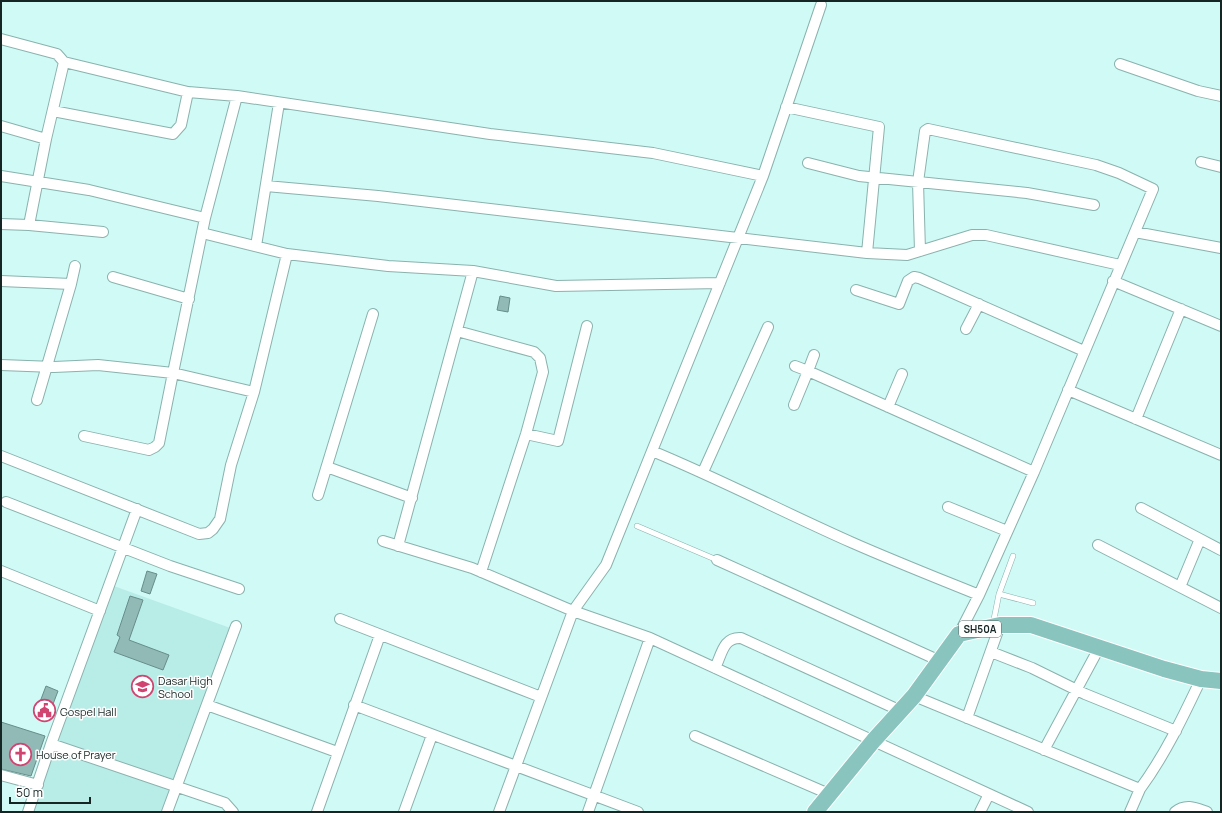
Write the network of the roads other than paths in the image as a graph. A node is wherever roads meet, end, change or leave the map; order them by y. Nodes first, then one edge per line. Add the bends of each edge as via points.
1 (821, 5) dead end
2 (1, 39) edge
3 (64, 62) junction
4 (1120, 64) dead end
5 (188, 92) junction
6 (236, 96) junction
7 (1221, 96) edge
8 (279, 103) junction
9 (786, 108) junction
10 (53, 111) junction
11 (1, 126) edge
12 (46, 139) junction
13 (1201, 162) dead end
14 (808, 163) dead end
15 (1221, 167) edge
16 (1, 176) edge
17 (763, 176) junction
18 (874, 178) junction
19 (38, 182) junction
20 (918, 182) junction
21 (266, 186) junction
22 (1094, 205) dead end
23 (205, 218) junction
24 (1, 224) edge
25 (29, 225) junction
26 (103, 232) dead end
27 (1135, 232) junction
28 (202, 233) junction
29 (738, 239) junction
30 (256, 246) junction
31 (1221, 248) edge
32 (920, 251) junction
33 (867, 253) junction
34 (287, 254) junction
35 (1120, 265) junction
36 (75, 266) dead end
37 (473, 271) junction
38 (113, 277) dead end
39 (1, 281) edge
40 (1113, 281) junction
41 (720, 283) junction
42 (71, 284) junction
43 (856, 290) dead end
44 (189, 299) junction
45 (979, 304) junction
46 (1181, 309) junction
47 (373, 314) dead end
48 (587, 326) dead end
49 (1221, 326) edge
50 (768, 327) dead end
51 (966, 329) dead end
52 (457, 331) junction
53 (1084, 351) junction
54 (814, 355) dead end
55 (1, 365) edge
56 (795, 366) dead end
57 (46, 367) junction
58 (808, 371) junction
59 (173, 373) junction
60 (902, 374) dead end
61 (1068, 390) junction
62 (254, 392) junction
63 (38, 400) dead end
64 (794, 405) dead end
65 (888, 407) junction
66 (1136, 419) junction
67 (526, 434) junction
68 (84, 436) dead end
69 (652, 451) junction
70 (1221, 455) edge
71 (1, 456) edge
72 (327, 467) junction
73 (703, 472) junction
74 (1034, 472) junction
75 (318, 495) dead end
76 (412, 498) junction
77 (6, 502) dead end
78 (948, 507) dead end
79 (1141, 508) dead end
80 (137, 509) junction
81 (637, 526) dead end
82 (1007, 531) junction
83 (1200, 539) junction
84 (383, 541) dead end
85 (1098, 545) dead end
86 (398, 546) junction
87 (123, 548) junction
88 (1221, 550) edge
89 (1013, 556) dead end
90 (717, 560) joint
91 (1, 571) edge
92 (481, 572) junction
93 (1180, 587) junction
94 (239, 589) dead end
95 (999, 594) junction
96 (978, 595) junction
97 (1033, 603) dead end
98 (1221, 608) edge
99 (100, 611) junction
100 (573, 611) junction
101 (340, 619) dead end
102 (236, 626) dead end
103 (996, 626) junction
104 (959, 634) junction
105 (380, 635) junction
106 (650, 638) junction
107 (1099, 648) junction
108 (991, 652) junction
109 (940, 661) junction
110 (715, 668) junction
111 (1201, 679) junction
112 (1221, 681) edge
113 (1076, 689) junction
114 (914, 696) junction
115 (541, 697) junction
116 (207, 705) junction
117 (354, 705) junction
118 (901, 711) junction
119 (967, 718) junction
120 (1176, 731) junction
121 (432, 735) junction
122 (695, 736) dead end
123 (874, 740) junction
124 (51, 744) junction
125 (1044, 750) junction
126 (337, 752) junction
127 (517, 765) junction
128 (1, 775) edge
129 (38, 785) junction
130 (176, 786) junction
131 (1140, 789) junction
132 (829, 794) junction
133 (989, 794) junction
134 (594, 795) junction
135 (28, 812) edge
136 (167, 812) edge
137 (233, 812) edge
138 (317, 812) edge
139 (404, 812) edge
140 (499, 812) edge
141 (588, 812) edge
142 (638, 812) edge
143 (815, 812) edge
144 (980, 812) edge
145 (1028, 812) edge
146 (1130, 812) edge
147 (1176, 812) edge
148 (1207, 812) edge

1 - 9 street
2 - 3 street via 57,54
3 - 5 street
3 - 10 street
4 - 7 street via 1198,91
5 - 6 street
5 - 10 street via 181,125 174,134
6 - 8 street
6 - 23 street
8 - 17 street via 490,134 654,153
8 - 21 street
9 - 17 street
9 - 18 street via 878,127
10 - 12 street
11 - 12 street
12 - 19 street
13 - 15 street
14 - 18 street
16 - 19 street
17 - 29 street
18 - 20 street
18 - 33 street
19 - 23 street via 89,190
19 - 25 street
20 - 22 street via 1027,193
20 - 27 street via 925,131 928,129 1096,165 1119,172 1153,189
20 - 32 street
21 - 29 street via 378,196
21 - 30 street
23 - 28 street
24 - 25 street
25 - 26 street
27 - 31 street
27 - 35 street
28 - 30 street
28 - 44 street
29 - 33 street
29 - 41 street
30 - 34 street
32 - 33 street via 907,255
32 - 35 street via 972,235 986,235
34 - 37 street via 388,266
34 - 62 street
35 - 40 street
36 - 42 street
37 - 41 street via 556,286
37 - 52 street
38 - 44 street
39 - 42 street
40 - 46 street
40 - 53 street
41 - 69 street
42 - 57 street
43 - 45 street via 899,304 908,281 914,276
44 - 59 street
45 - 51 street
45 - 53 street
46 - 49 street
46 - 66 street
47 - 72 street
48 - 67 street via 558,441
50 - 73 street
52 - 67 street via 534,352 540,358 543,372
52 - 76 street
53 - 61 street
54 - 58 street
55 - 57 street
56 - 58 street
57 - 59 street via 98,365
57 - 63 street
58 - 64 street
58 - 65 street
59 - 62 street
59 - 68 street via 159,443 155,447 149,450
60 - 65 street
61 - 66 street
61 - 74 street
62 - 80 street via 231,465 220,519 213,529 208,533 199,534
65 - 74 street
66 - 70 street
67 - 92 street
69 - 73 street
69 - 100 street via 606,565
71 - 80 street
72 - 75 street
72 - 76 street
73 - 96 street via 852,543
74 - 82 street
76 - 86 street
77 - 87 street
78 - 82 street
79 - 83 street
80 - 87 street
81 - 90 lane
82 - 96 street
83 - 88 street
83 - 93 street
84 - 86 street
85 - 93 street
86 - 92 street
87 - 94 street
87 - 99 street
89 - 95 lane
90 - 109 street
91 - 99 street
92 - 100 street
93 - 98 street
95 - 97 lane
95 - 103 lane
96 - 104 street
99 - 124 street
100 - 106 street
100 - 115 street
101 - 105 street
102 - 116 street
103 - 104 main road, SH50A
103 - 107 main road, SH50A via 1031,625
103 - 108 street
104 - 109 main road, SH50A
105 - 115 street
105 - 117 street
106 - 110 street
106 - 134 street
107 - 111 main road, SH50A
107 - 113 street
108 - 113 street
108 - 119 street
109 - 114 main road, SH50A
110 - 118 street via 727,641 741,638
110 - 123 street
111 - 112 main road, SH50A
111 - 120 street
113 - 120 street
113 - 125 street
114 - 118 main road, SH50A
114 - 119 street
115 - 127 street
116 - 126 street
116 - 130 street
117 - 121 street
117 - 126 street
118 - 123 main road, SH50A
119 - 125 street
120 - 131 street
121 - 127 street
121 - 139 street
122 - 132 street
123 - 132 main road, SH50A
123 - 133 street
124 - 129 street
124 - 130 street
125 - 131 street
126 - 138 street
127 - 134 street
127 - 140 street
128 - 129 street
129 - 135 street
130 - 136 street
130 - 137 street via 226,803
131 - 146 street
132 - 143 main road, SH50A
133 - 144 street
133 - 145 street
134 - 141 street
134 - 142 street
147 - 148 street via 1182,807

